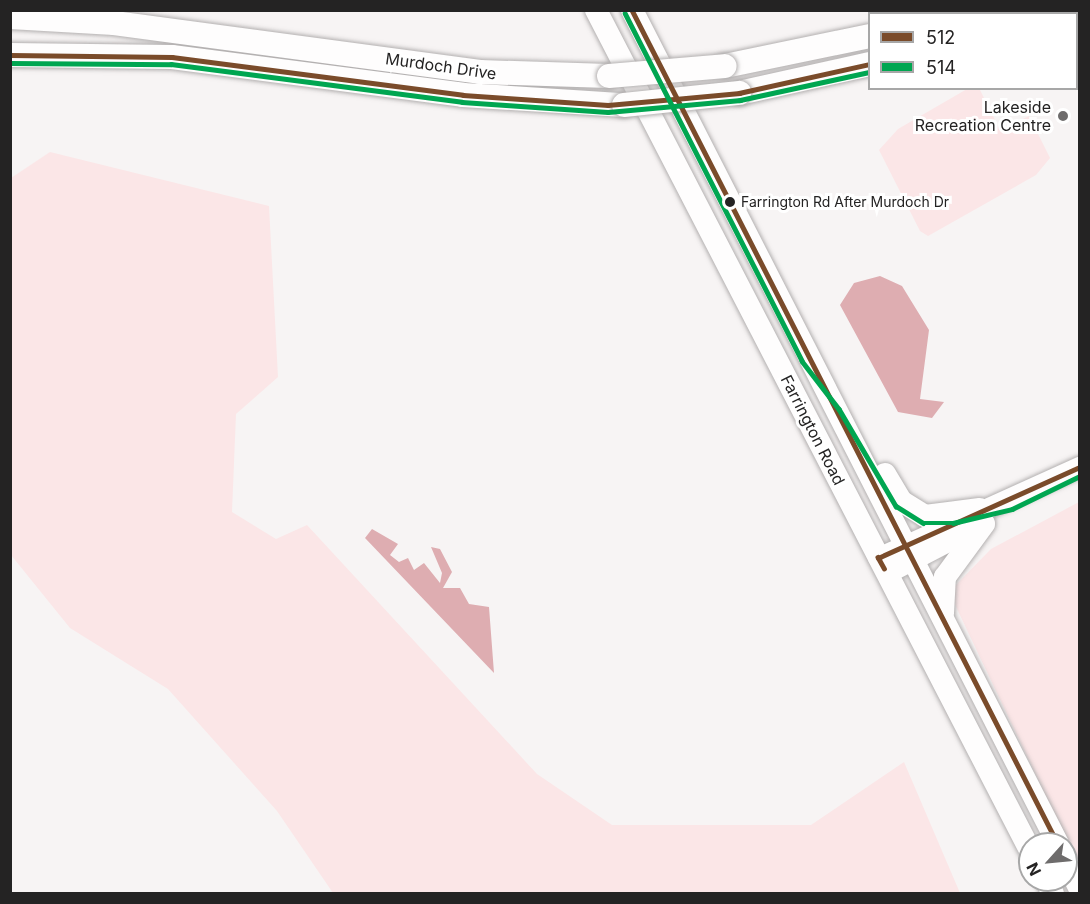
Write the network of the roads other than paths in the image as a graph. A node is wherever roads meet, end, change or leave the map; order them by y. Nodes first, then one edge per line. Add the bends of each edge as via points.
1 (86, 10) edge
2 (596, 10) edge
3 (632, 10) edge
4 (10, 17) edge
5 (52, 18) junction
6 (868, 36) edge
7 (10, 55) edge
8 (868, 64) edge
9 (729, 202) junction
10 (753, 315) junction
11 (809, 358) junction
12 (1080, 467) edge
13 (982, 516) junction
14 (909, 552) junction
15 (882, 566) junction
16 (943, 616) junction
17 (1021, 832) edge
18 (1052, 832) edge

1 - 5 main road
2 - 10 main road, Farrington Road
3 - 9 main road, Farrington Road
4 - 5 main road, Murdoch Drive
5 - 6 main road, Murdoch Drive, bridge via 480,72 609,76 725,66
7 - 8 main road, Murdoch Drive, bridge via 172,57 472,96 624,105 739,93
9 - 10 main road via 728,225 768,312 765,317
9 - 11 main road, Farrington Road
10 - 15 main road, Farrington Road
11 - 13 main road via 845,405 901,501 916,512 940,518
11 - 14 main road, Farrington Road
12 - 13 street
13 - 14 street
13 - 16 main road via 945,577
14 - 15 street
14 - 16 main road, Farrington Road
15 - 17 main road, Farrington Road
16 - 18 main road, Farrington Road

